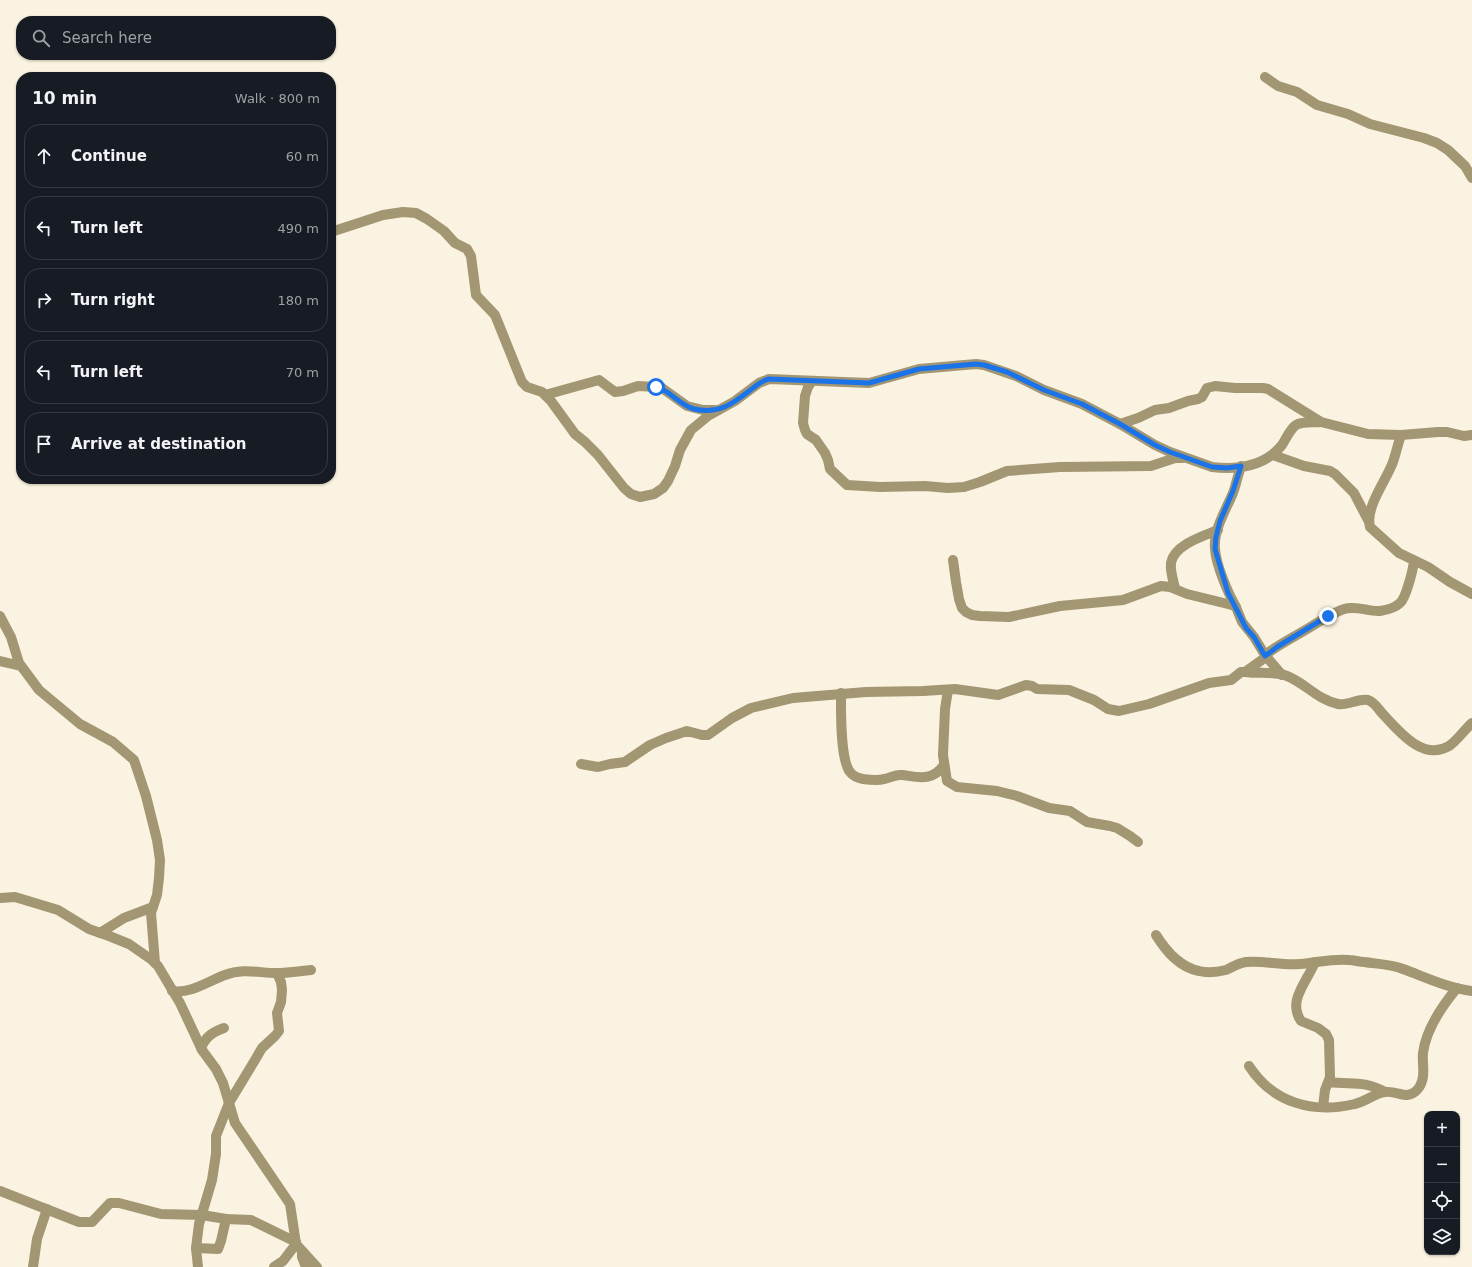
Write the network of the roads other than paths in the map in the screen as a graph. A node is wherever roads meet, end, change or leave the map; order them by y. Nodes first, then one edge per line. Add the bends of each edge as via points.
1 (1265, 77) dead end
2 (1472, 178) edge
3 (336, 230) edge
4 (812, 380) junction
5 (545, 395) junction
6 (720, 410) junction
7 (1321, 422) junction
8 (1120, 424) junction
9 (1401, 435) junction
10 (1472, 435) edge
11 (1273, 455) junction
12 (1187, 458) junction
13 (1241, 466) junction
14 (1368, 520) junction
15 (1218, 530) junction
16 (954, 560) dead end
17 (1414, 561) junction
18 (1175, 588) junction
19 (1472, 594) edge
20 (1236, 607) junction
21 (0, 616) edge
22 (1266, 656) junction
23 (0, 661) edge
24 (21, 666) junction
25 (1245, 672) junction
26 (1282, 674) junction
27 (948, 690) junction
28 (841, 693) junction
29 (1472, 723) edge
30 (581, 764) dead end
31 (944, 765) junction
32 (1138, 842) dead end
33 (0, 898) edge
34 (152, 907) junction
35 (100, 933) junction
36 (1156, 935) dead end
37 (1315, 962) junction
38 (155, 963) junction
39 (311, 970) dead end
40 (277, 973) junction
41 (1457, 988) junction
42 (172, 991) junction
43 (1472, 991) edge
44 (224, 1028) dead end
45 (202, 1048) junction
46 (1249, 1066) dead end
47 (1329, 1082) junction
48 (1385, 1092) junction
49 (229, 1103) junction
50 (1323, 1108) junction
51 (0, 1191) edge
52 (47, 1209) junction
53 (202, 1215) junction
54 (226, 1219) junction
55 (298, 1245) junction
56 (196, 1248) junction
57 (33, 1267) edge
58 (198, 1267) edge
59 (274, 1267) edge
60 (306, 1267) edge
61 (317, 1267) edge

1 - 2 street via 1317,105 1370,124 1437,143 1469,170
3 - 5 street via 384,214 403,212 416,213 444,231 455,243 470,252 476,295 495,315 522,382
4 - 6 street via 765,380
4 - 8 street via 869,383 919,369 984,365 1082,404
4 - 12 street via 805,396 805,430 825,453 830,469 847,485 964,487 1007,471 1060,467 1151,466 1175,458
5 - 6 street via 599,380 615,392 638,386 662,388 686,406
5 - 6 street via 575,434 598,455 624,488 631,494 640,496 654,494 663,488 691,430
7 - 8 street via 1263,388 1211,386 1198,399 1155,410
7 - 9 street via 1368,434
7 - 11 street via 1295,426
8 - 12 street via 1155,445
9 - 10 street via 1447,432
9 - 14 street
11 - 13 street via 1262,461
11 - 14 street via 1335,474 1354,493
12 - 13 street via 1212,467
13 - 15 street
14 - 17 street via 1370,527 1391,548
15 - 18 street via 1189,542 1174,557 1171,566
15 - 20 street via 1216,556 1228,593
16 - 18 street via 962,608 972,615 1009,617 1060,606 1123,600 1161,586
17 - 19 street
17 - 22 street via 1404,596 1395,607 1379,611 1344,609 1328,616
18 - 20 street via 1187,594
20 - 22 street via 1246,628
21 - 24 street via 11,637
22 - 25 street
22 - 26 street
23 - 24 street
24 - 34 street via 39,690 66,713 80,724 113,742 134,760 146,796 160,860 160,878
25 - 26 street
25 - 27 street via 1231,680 1210,683 1149,704 1119,711 1108,709 1069,690 1037,689 1026,685 998,695
26 - 29 street via 1338,704 1368,700 1376,705 1407,738 1430,750 1436,751 1449,746
27 - 28 street
27 - 31 street
28 - 30 street via 762,704 739,714 708,735 687,731 650,745 625,762 598,767
28 - 31 street via 844,757 848,769 854,776 875,780 897,775 920,778 935,773
31 - 32 street via 946,781 957,787 997,791 1049,808 1070,811 1087,822 1117,828
33 - 35 street via 15,897 58,910
34 - 35 street via 124,918
34 - 38 street
35 - 38 street via 129,944
36 - 37 street via 1163,947 1182,964 1198,971 1215,972 1247,962 1291,965
37 - 41 street via 1331,959 1379,963 1402,968
37 - 47 street via 1295,1005 1301,1021 1318,1028 1328,1037
38 - 42 street
39 - 40 street
40 - 42 street via 248,970 226,975 188,990
40 - 49 street via 282,990 278,1013 279,1031 262,1048
41 - 43 street
41 - 48 street via 1444,1004 1428,1035 1423,1052 1423,1080 1417,1090 1407,1096
42 - 45 street
44 - 45 street via 208,1036
45 - 49 street via 216,1068
46 - 50 street via 1264,1085 1278,1095 1287,1100
47 - 48 street via 1363,1083
47 - 50 street via 1325,1090
48 - 50 street via 1357,1104
49 - 53 street via 216,1136 212,1180
49 - 55 street via 235,1123 290,1204
51 - 52 street
52 - 53 street via 78,1222 92,1222 110,1203 161,1214
52 - 57 street via 37,1239
53 - 54 street
53 - 56 street
54 - 55 street via 251,1220
54 - 56 street via 218,1249
55 - 59 street
55 - 60 street
55 - 61 street
56 - 58 street

